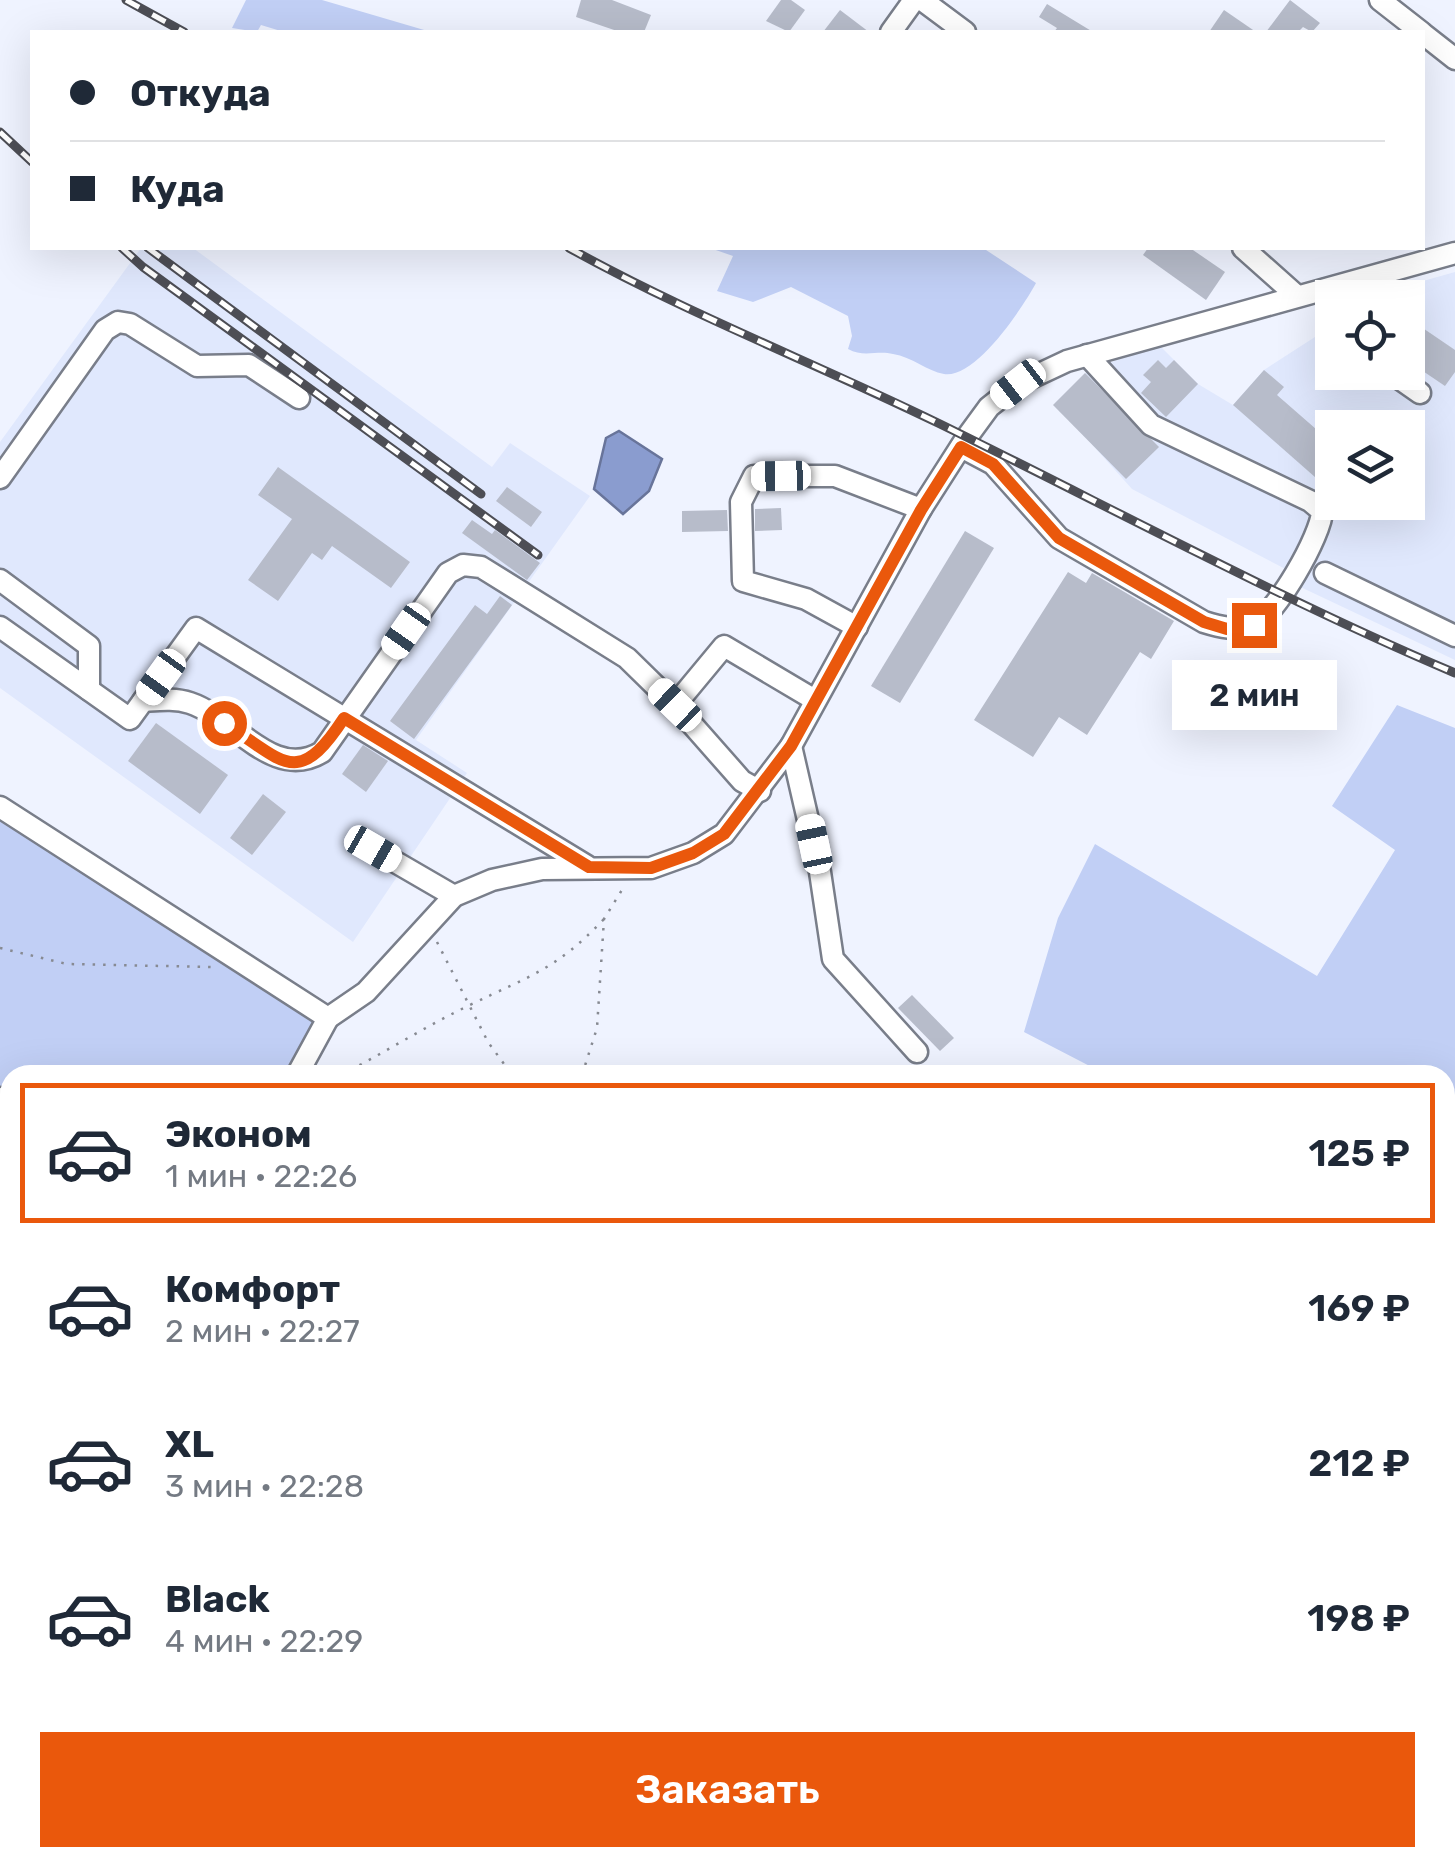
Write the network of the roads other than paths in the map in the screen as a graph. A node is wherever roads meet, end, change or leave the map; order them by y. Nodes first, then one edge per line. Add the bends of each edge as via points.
1 (914, 0) edge
2 (922, 0) edge
3 (1380, 0) edge
4 (893, 30) edge
5 (962, 30) edge
6 (1418, 30) edge
7 (1425, 35) edge
8 (1455, 59) edge
9 (1245, 250) edge
10 (1455, 253) edge
11 (1359, 280) edge
12 (1315, 292) edge
13 (1297, 296) junction
14 (1086, 356) junction
15 (1417, 390) edge
16 (1420, 392) dead end
17 (298, 398) dead end
18 (961, 447) junction
19 (0, 478) edge
20 (921, 510) junction
21 (1325, 573) dead end
22 (0, 580) edge
23 (0, 627) edge
24 (857, 627) junction
25 (1455, 636) edge
26 (89, 690) junction
27 (815, 700) junction
28 (143, 701) junction
29 (675, 705) junction
30 (344, 718) junction
31 (791, 746) junction
32 (760, 791) junction
33 (0, 808) edge
34 (373, 849) dead end
35 (589, 867) junction
36 (454, 896) junction
37 (328, 1018) junction
38 (917, 1052) dead end
39 (302, 1065) edge

1 - 4 street
2 - 5 street
3 - 6 street
7 - 8 street
9 - 13 street
10 - 11 street
12 - 13 street
13 - 14 street
14 - 18 street via 1018,384 989,407
14 - 18 street via 1152,425 1322,511 1312,545 1271,611 1254,625 1227,629 1204,622 1059,538 993,464
15 - 16 street
17 - 19 street via 249,364 197,366 118,322
18 - 20 street
20 - 24 street
20 - 24 street via 835,476 754,476 741,502 743,582 806,599
21 - 25 street
22 - 26 street via 89,646
23 - 26 street
24 - 27 street
26 - 28 street via 130,719
27 - 29 street via 724,646
27 - 31 street
28 - 30 street via 193,704 285,762 307,762 322,752
28 - 30 street via 196,628
29 - 30 street via 627,658 481,567 463,565 448,573
29 - 32 street via 742,781
30 - 35 street
31 - 32 street
31 - 38 street via 833,959
32 - 35 street via 724,834 693,853 651,868
33 - 37 street
34 - 36 street
35 - 36 street via 526,872
36 - 37 street via 366,992
37 - 39 street

